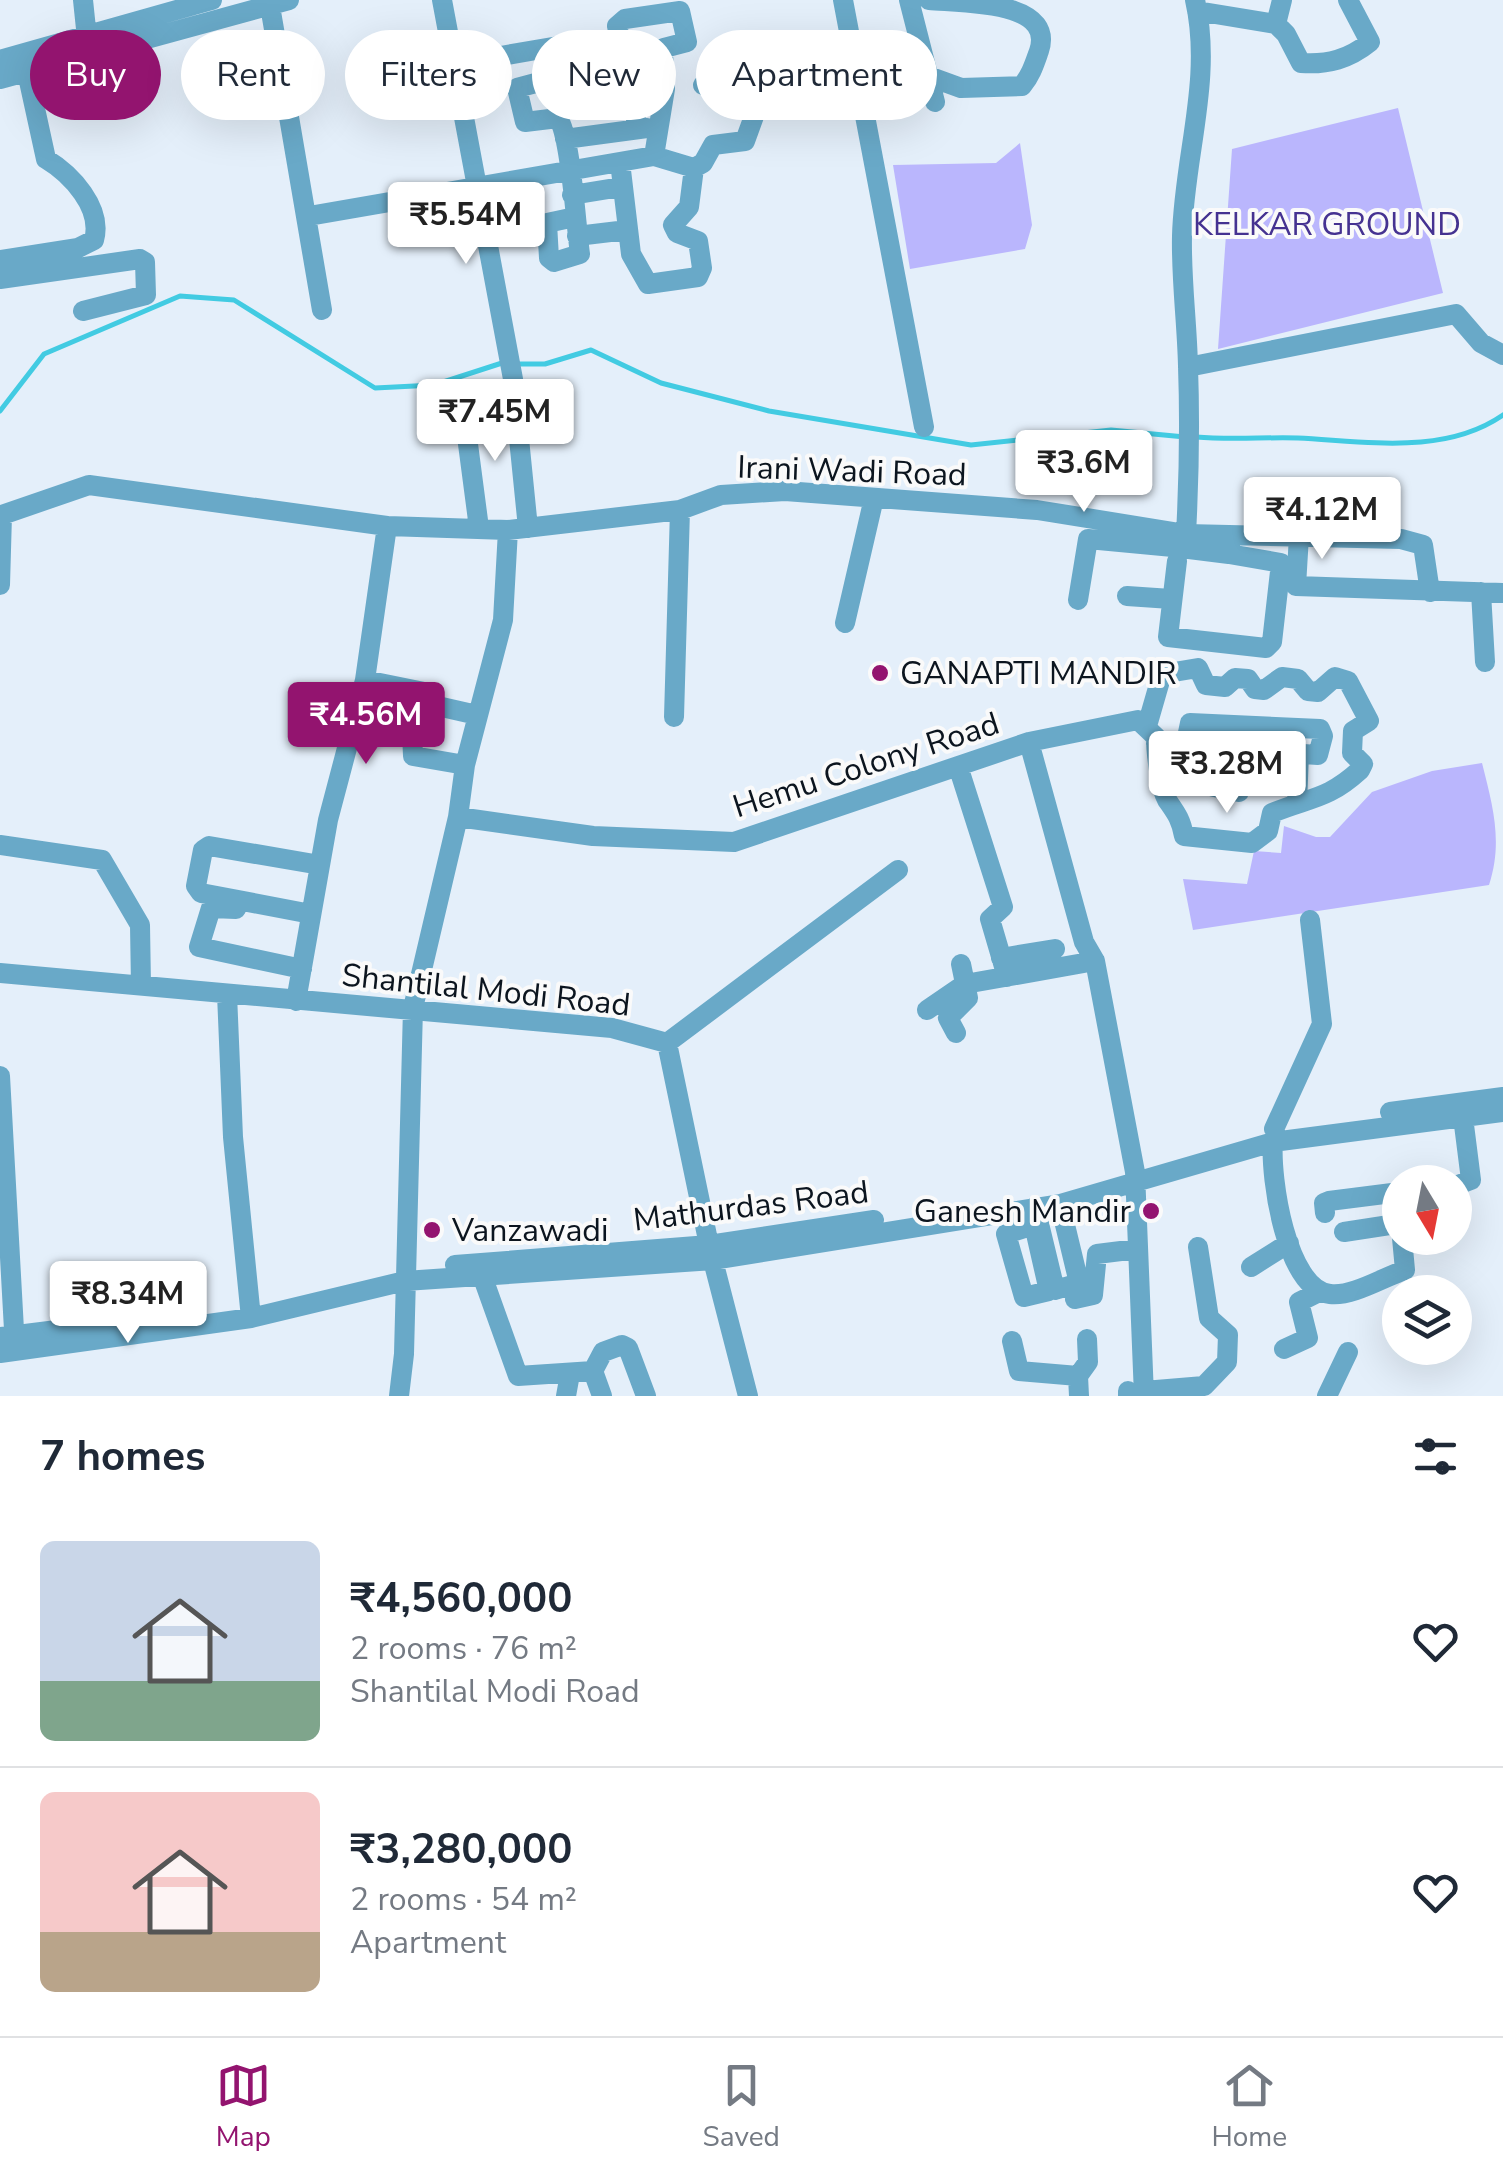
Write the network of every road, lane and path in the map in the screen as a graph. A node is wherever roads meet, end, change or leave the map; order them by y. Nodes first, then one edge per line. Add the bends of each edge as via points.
1 (84, 0) edge
2 (212, 0) edge
3 (442, 0) edge
4 (843, 0) edge
5 (909, 0) edge
6 (929, 0) edge
7 (1282, 0) edge
8 (1348, 0) edge
9 (276, 2) edge
10 (1196, 5) edge
11 (1276, 24) junction
12 (87, 30) edge
13 (129, 30) edge
14 (154, 30) edge
15 (916, 30) edge
16 (512, 54) edge
17 (30, 55) edge
18 (0, 60) edge
19 (30, 71) edge
20 (27, 72) junction
21 (0, 79) edge
22 (937, 79) edge
23 (753, 120) edge
24 (648, 128) junction
25 (564, 139) junction
26 (654, 156) junction
27 (620, 162) junction
28 (694, 168) junction
29 (569, 170) junction
30 (476, 185) junction
31 (621, 187) junction
32 (572, 195) junction
33 (309, 216) junction
34 (628, 230) junction
35 (0, 260) edge
36 (0, 279) edge
37 (84, 310) dead end
38 (322, 310) dead end
39 (1503, 355) edge
40 (1188, 367) junction
41 (463, 406) dead end
42 (924, 427) dead end
43 (874, 498) junction
44 (680, 510) junction
45 (387, 526) junction
46 (479, 528) junction
47 (518, 528) junction
48 (1089, 531) junction
49 (1299, 536) junction
50 (1178, 544) junction
51 (1230, 545) junction
52 (0, 584) edge
53 (1430, 592) junction
54 (1481, 592) junction
55 (1503, 593) edge
56 (1127, 596) dead end
57 (1170, 599) junction
58 (1078, 600) dead end
59 (844, 623) dead end
60 (1485, 662) dead end
61 (373, 682) junction
62 (477, 715) junction
63 (674, 717) dead end
64 (362, 728) junction
65 (1152, 735) junction
66 (1029, 742) junction
67 (1185, 746) junction
68 (1218, 749) junction
69 (1245, 750) junction
70 (1299, 754) junction
71 (465, 765) junction
72 (958, 766) junction
73 (1298, 804) junction
74 (458, 817) junction
75 (0, 845) edge
76 (316, 864) junction
77 (898, 870) dead end
78 (306, 917) junction
79 (1310, 920) dead end
80 (1055, 949) dead end
81 (1094, 961) junction
82 (296, 967) junction
83 (1004, 968) junction
84 (0, 973) edge
85 (963, 974) junction
86 (141, 986) junction
87 (227, 994) junction
88 (296, 1001) junction
89 (413, 1008) junction
90 (927, 1010) dead end
91 (956, 1033) dead end
92 (667, 1043) junction
93 (0, 1076) edge
94 (1503, 1097) edge
95 (1503, 1112) edge
96 (1463, 1117) junction
97 (1274, 1135) junction
98 (1469, 1165) edge
99 (1134, 1178) junction
100 (1382, 1194) edge
101 (1064, 1203) junction
102 (1034, 1213) junction
103 (1326, 1214) dead end
104 (1382, 1226) edge
105 (1344, 1232) dead end
106 (1288, 1242) junction
107 (1074, 1244) dead end
108 (1198, 1247) dead end
109 (1137, 1249) junction
110 (712, 1252) junction
111 (1404, 1255) edge
112 (1250, 1268) dead end
113 (480, 1271) junction
114 (405, 1274) junction
115 (1320, 1292) junction
116 (1074, 1298) dead end
117 (250, 1312) junction
118 (1087, 1339) dead end
119 (1012, 1341) dead end
120 (7, 1344) edge
121 (1284, 1348) dead end
122 (1348, 1352) dead end
123 (593, 1370) junction
124 (570, 1374) junction
125 (1078, 1386) edge
126 (1136, 1394) edge
127 (399, 1396) edge
128 (566, 1396) edge
129 (602, 1396) edge
130 (646, 1396) edge
131 (748, 1396) edge
132 (1327, 1396) edge

1 - 12 street
2 - 13 street
3 - 30 street
4 - 42 street
5 - 15 street
6 - 22 street via 1018,10 1043,39 1022,86 962,88
7 - 11 street
8 - 11 street via 1370,42 1354,55 1302,64
9 - 14 street
9 - 33 street
10 - 11 street
10 - 40 street via 1202,56 1182,236
16 - 25 street via 586,45 588,69 517,88 525,122 558,118
17 - 18 street
19 - 20 street
20 - 21 street
20 - 35 street via 46,159 72,178 96,231 94,240 78,248
23 - 28 street via 745,142 713,145
24 - 24 street via 665,89 664,48 686,42 680,11 617,26
24 - 25 street
24 - 26 street
25 - 29 street
26 - 27 street
26 - 28 street
27 - 29 street
27 - 31 street
28 - 34 street via 689,206 674,225 676,233 698,241 698,277 648,284 631,254
29 - 30 street
29 - 32 street
30 - 33 street
30 - 47 street via 512,379
31 - 32 street
31 - 34 street
32 - 34 street via 576,227
33 - 38 street
36 - 37 street via 144,262 146,294
39 - 40 street via 1481,343 1456,314
40 - 50 street
41 - 46 street
43 - 44 street, Irani Wadi Road via 786,491 721,495
43 - 48 street, Irani Wadi Road via 1037,510
43 - 59 street
44 - 47 street, Irani Wadi Road
44 - 63 street
45 - 46 street, Irani Wadi Road
45 - 52 street, Irani Wadi Road via 89,484 2,515
45 - 61 street, Shantilal Modi Road
46 - 47 street, Irani Wadi Road
47 - 62 street via 503,620
48 - 50 street, Irani Wadi Road
48 - 58 street
49 - 51 street, Irani Wadi Road
49 - 53 street, Irani Wadi Road via 1416,540 1423,545
49 - 53 street via 1296,586
50 - 51 street, Irani Wadi Road
50 - 57 street
51 - 57 street via 1280,563 1266,648 1168,637
53 - 54 street
54 - 55 street
54 - 60 street
56 - 57 street
61 - 62 street via 428,693 433,705
61 - 64 street, Shantilal Modi Road
62 - 71 street
64 - 71 street via 412,732 413,756
64 - 76 street, Shantilal Modi Road
65 - 66 street via 1138,720
65 - 67 street
65 - 73 street via 1166,799 1188,840 1252,844 1268,830 1272,813
65 - 73 street via 1167,670 1198,668 1206,685 1248,679 1264,690 1282,677 1318,692 1334,677 1348,681 1369,721 1353,731 1352,753 1363,764 1332,796
66 - 72 street, Hemu Colony Road
66 - 81 street, Hemu Colony Road
67 - 68 street
67 - 70 street via 1190,723 1320,729 1322,752
68 - 69 street
68 - 69 street via 1214,787 1239,792
69 - 70 street
70 - 73 street
71 - 74 street
72 - 74 street, Hemu Colony Road via 734,842 593,836
72 - 83 street via 1003,907 990,919
74 - 89 street
75 - 86 street via 102,860 140,925
76 - 78 street, Shantilal Modi Road
76 - 78 street via 209,846 196,886 201,894
77 - 92 street
78 - 82 street, Shantilal Modi Road
78 - 82 street via 218,906 208,910 199,942 206,951
79 - 97 street via 1322,1024
80 - 83 street
81 - 83 street
81 - 99 street, Hemu Colony Road
82 - 88 street, Shantilal Modi Road
83 - 85 street
84 - 86 street, Shantilal Modi Road
85 - 90 street
85 - 91 street via 968,998 948,1018
86 - 87 street, Shantilal Modi Road
87 - 88 street, Shantilal Modi Road
87 - 117 street
88 - 89 street, Shantilal Modi Road
89 - 92 street, Shantilal Modi Road via 612,1028
89 - 114 street
92 - 110 street, Shantilal Modi Road
93 - 120 street
94 - 97 street, Mathurdas Road
95 - 96 street
96 - 97 street
96 - 98 street
97 - 99 street, Mathurdas Road
97 - 106 street
99 - 101 street
99 - 109 street
99 - 110 street, Mathurdas Road
100 - 103 street via 1329,1201
101 - 102 street
101 - 102 street via 1079,1283 1055,1290
101 - 107 street
102 - 110 street
104 - 105 street
106 - 112 street
106 - 115 street via 1304,1278
108 - 126 street via 1209,1318 1228,1336 1228,1362 1204,1386
109 - 116 street via 1098,1254 1093,1295
109 - 126 street
110 - 113 street
110 - 131 street, Shantilal Modi Road
111 - 115 street via 1405,1270 1335,1296
113 - 114 street
113 - 124 street via 518,1376
114 - 117 street
114 - 127 street
115 - 121 street via 1299,1302 1308,1338
117 - 120 street
118 - 125 street via 1088,1362
119 - 125 street via 1019,1371
122 - 132 street
123 - 124 street
123 - 129 street
123 - 130 street via 603,1352 622,1344
124 - 128 street

